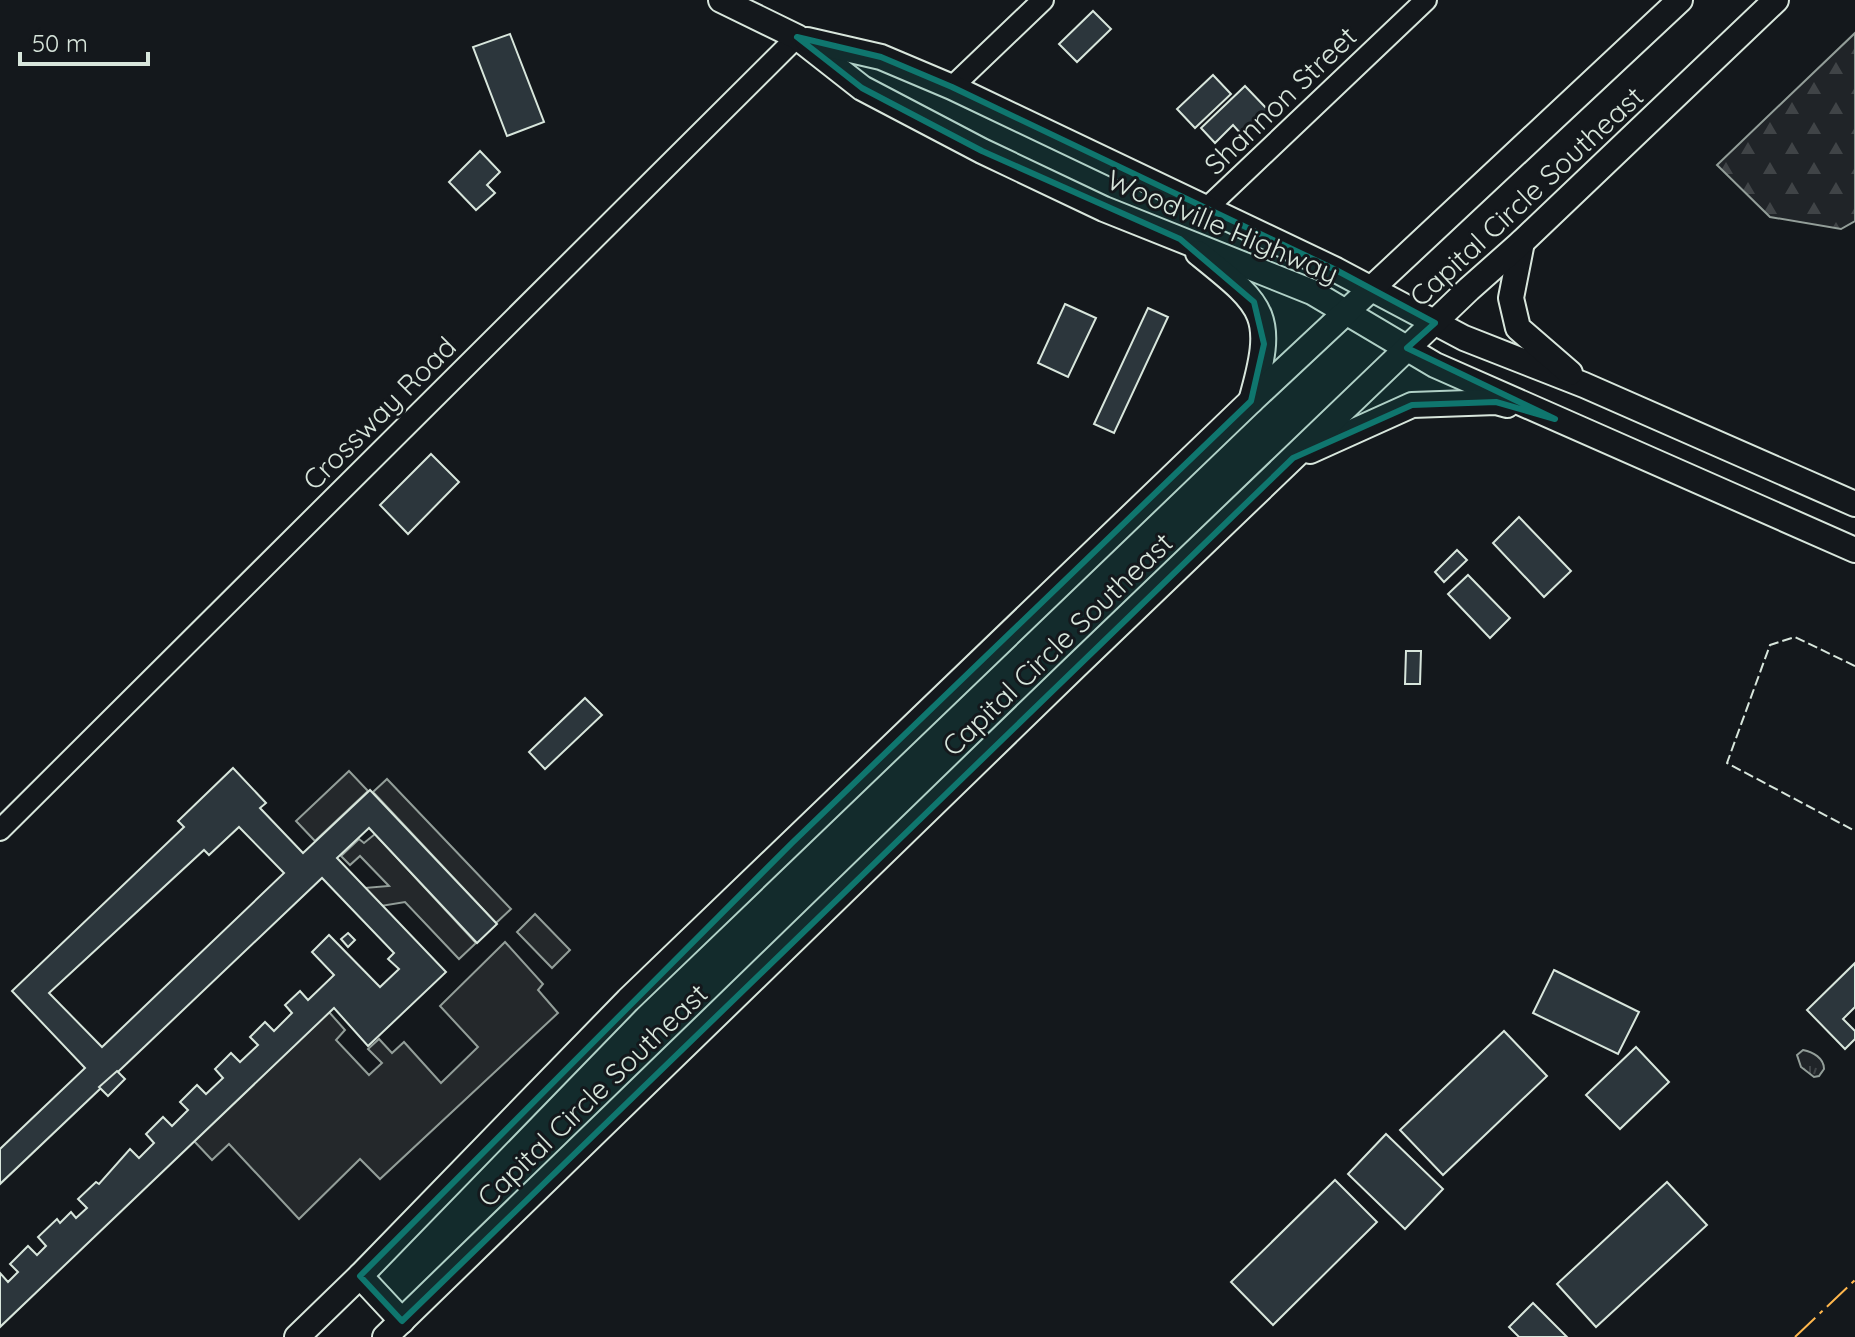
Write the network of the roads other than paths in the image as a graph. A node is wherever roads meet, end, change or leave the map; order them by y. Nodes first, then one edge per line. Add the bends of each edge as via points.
1 (721, 0) edge
2 (1043, 0) edge
3 (1426, 0) edge
4 (1680, 0) edge
5 (1776, 0) edge
6 (797, 37) junction
7 (952, 87) junction
8 (1208, 207) junction
9 (1180, 239) junction
10 (1522, 242) junction
11 (1373, 290) junction
12 (1348, 313) junction
13 (1435, 323) junction
14 (1407, 348) junction
15 (1584, 385) junction
16 (1251, 401) junction
17 (1555, 419) junction
18 (1293, 458) junction
19 (1855, 504) edge
20 (1855, 550) edge
21 (0, 830) edge
22 (360, 1276) junction
23 (394, 1329) edge
24 (297, 1337) edge

1 - 6 main road, Woodville Highway
2 - 7 street
3 - 8 street, Shannon Street
4 - 11 main road, Capital Circle Southeast
5 - 10 main road, Capital Circle Southeast
6 - 7 main road, Woodville Highway via 881,57
6 - 9 main road, Woodville Highway via 862,88 1104,209
6 - 21 street, Crossway Road
7 - 8 main road, Woodville Highway
8 - 11 main road, Woodville Highway
9 - 12 main road, Woodville Highway via 1312,292
9 - 16 main road via 1243,290 1258,312 1263,361
10 - 13 main road, Capital Circle Southeast
10 - 15 main road via 1511,298 1518,328
11 - 12 main road, Capital Circle Southeast
11 - 13 main road, Woodville Highway
12 - 14 main road, Woodville Highway
12 - 16 main road, Capital Circle Southeast
13 - 14 main road, Capital Circle Southeast
13 - 15 main road, Woodville Highway
14 - 17 main road, Woodville Highway
14 - 18 main road, Capital Circle Southeast
15 - 19 main road, Woodville Highway
16 - 22 main road, Capital Circle Southeast via 628,1000
17 - 18 main road via 1496,402 1412,405
17 - 20 main road, Woodville Highway
18 - 23 main road, Capital Circle Southeast
22 - 23 main road
22 - 24 main road, Capital Circle Southeast

